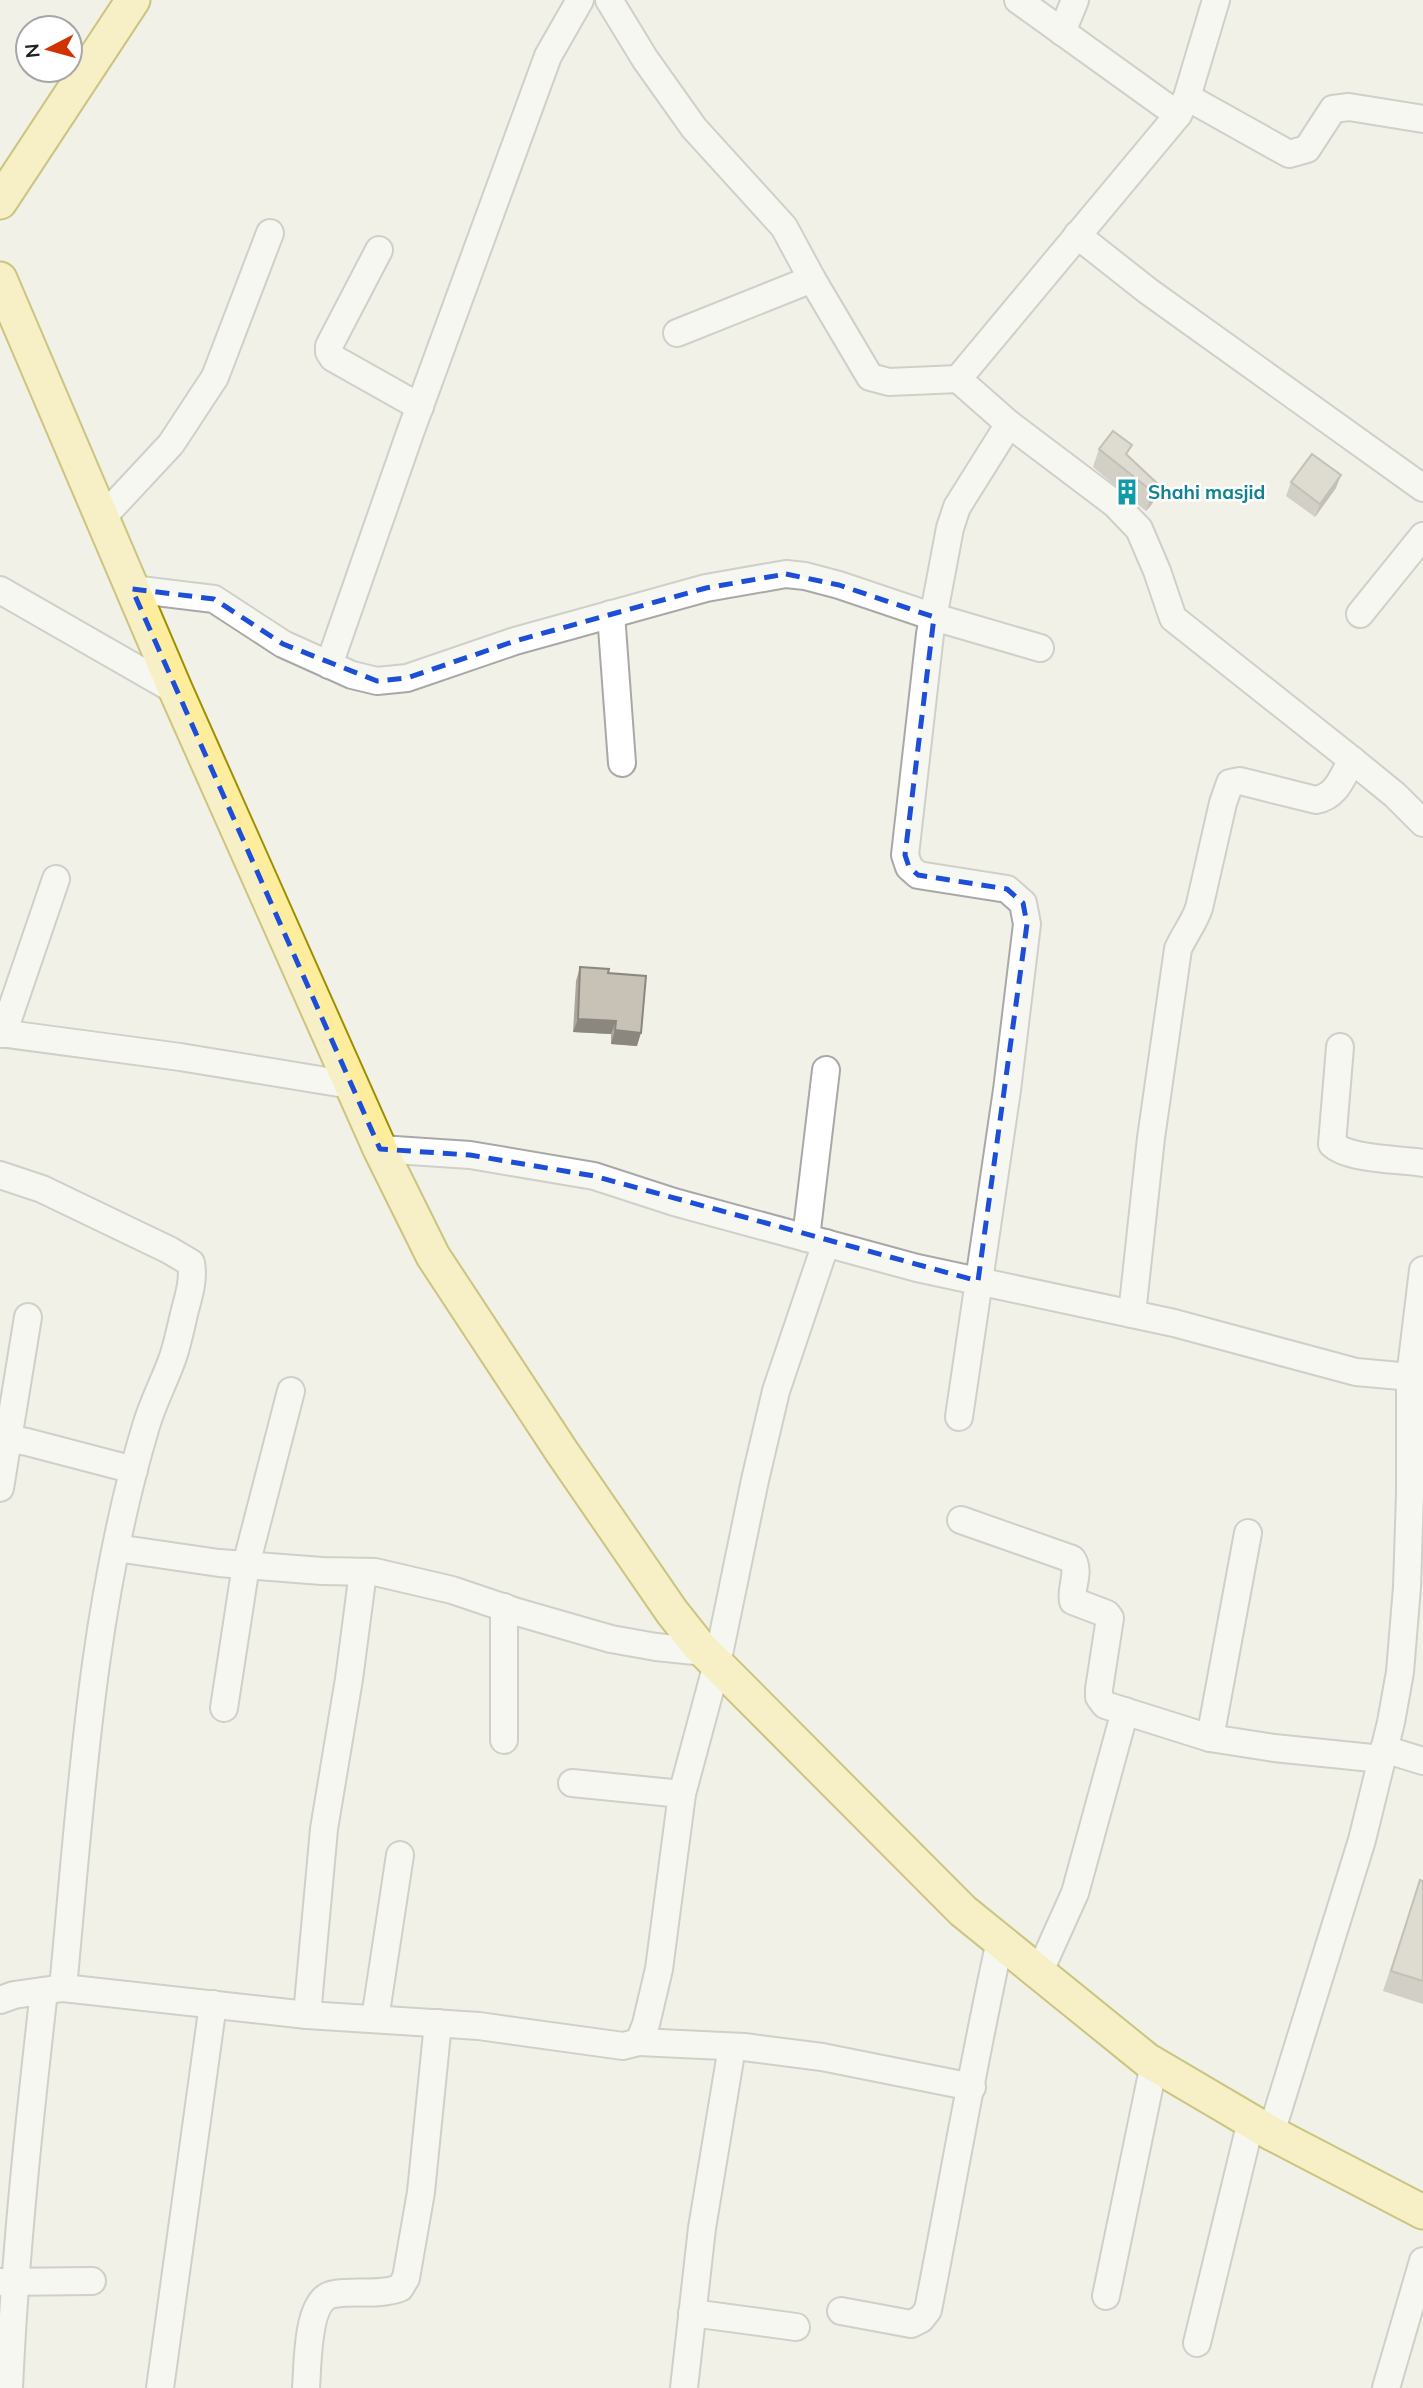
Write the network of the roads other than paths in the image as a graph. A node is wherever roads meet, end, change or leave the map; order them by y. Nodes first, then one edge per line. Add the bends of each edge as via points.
1 (132, 0) edge
2 (580, 0) edge
3 (609, 0) edge
4 (1018, 0) edge
5 (1075, 0) edge
6 (1216, 0) edge
7 (1062, 32) junction
8 (1183, 106) junction
9 (1423, 119) edge
10 (0, 202) edge
11 (270, 233) dead end
12 (1077, 235) junction
13 (379, 250) dead end
14 (0, 279) edge
15 (812, 279) junction
16 (677, 333) dead end
17 (958, 379) junction
18 (420, 407) junction
19 (1009, 424) junction
20 (1423, 488) edge
21 (102, 518) junction
22 (1423, 536) edge
23 (132, 589) junction
24 (0, 590) edge
25 (611, 614) junction
26 (1360, 614) dead end
27 (933, 617) junction
28 (1040, 648) dead end
29 (329, 665) junction
30 (176, 691) junction
31 (1352, 760) junction
32 (622, 763) dead end
33 (1423, 823) edge
34 (56, 879) dead end
35 (1, 1034) edge
36 (1340, 1047) dead end
37 (826, 1070) dead end
38 (351, 1085) junction
39 (380, 1149) junction
40 (1423, 1163) edge
41 (0, 1175) edge
42 (816, 1241) junction
43 (1423, 1270) edge
44 (978, 1281) junction
45 (1132, 1314) junction
46 (28, 1317) dead end
47 (1416, 1377) edge
48 (291, 1391) dead end
49 (959, 1417) dead end
50 (4, 1438) edge
51 (134, 1470) junction
52 (0, 1488) edge
53 (961, 1520) dead end
54 (1248, 1534) dead end
55 (116, 1548) junction
56 (246, 1565) junction
57 (363, 1572) junction
58 (504, 1607) junction
59 (711, 1658) junction
60 (224, 1708) dead end
61 (1125, 1711) junction
62 (1210, 1738) junction
63 (504, 1740) dead end
64 (1383, 1754) junction
65 (1423, 1761) edge
66 (572, 1783) dead end
67 (682, 1794) junction
68 (400, 1855) dead end
69 (1000, 1941) junction
70 (1040, 1973) junction
71 (53, 1989) junction
72 (0, 2000) edge
73 (213, 2004) junction
74 (307, 2015) junction
75 (375, 2019) junction
76 (438, 2023) junction
77 (639, 2042) junction
78 (732, 2047) junction
79 (1154, 2064) junction
80 (972, 2087) junction
81 (1261, 2127) junction
82 (1423, 2212) edge
83 (1423, 2261) edge
84 (92, 2281) dead end
85 (7, 2282) edge
86 (1106, 2296) dead end
87 (841, 2311) dead end
88 (692, 2313) junction
89 (796, 2327) dead end
90 (1197, 2343) dead end
91 (9, 2388) edge
92 (160, 2388) edge
93 (306, 2388) edge
94 (684, 2388) edge
95 (1386, 2388) edge

1 - 10 main road
2 - 18 street via 548,56
3 - 15 street via 694,128 784,228
4 - 7 street
5 - 7 street
6 - 8 street
7 - 8 street
8 - 9 street via 1289,154 1307,149 1333,109 1349,107
8 - 12 street
11 - 21 street via 215,377 171,444
12 - 17 street
12 - 20 street via 1147,291
13 - 18 street via 329,352
14 - 21 main road
15 - 16 street
15 - 17 street via 870,377 889,383
17 - 19 street
18 - 29 street
19 - 27 street via 957,507
19 - 31 street via 1115,503 1139,529 1173,618
21 - 23 main road
22 - 26 street
23 - 29 street via 214,598 283,645
23 - 30 main road
24 - 30 street
25 - 27 street via 706,588 786,575 839,585
25 - 29 street via 407,678 377,681
25 - 32 street
27 - 28 street
27 - 44 street via 905,855 918,875 1007,889 1023,903 1027,924
30 - 38 main road
31 - 33 street
31 - 45 street via 1326,798 1315,800 1240,781 1230,783 1196,919 1178,950
34 - 35 street
35 - 38 street
36 - 40 street via 1332,1144 1338,1150
37 - 42 street
38 - 39 main road
39 - 42 street via 470,1155 594,1176
39 - 59 main road via 433,1256 672,1612
41 - 51 street via 42,1189 191,1263 190,1293 174,1355
42 - 44 street
42 - 59 street
43 - 47 street
44 - 45 street
44 - 49 street
45 - 47 street via 1356,1372
46 - 50 street
47 - 64 street via 1407,1587 1399,1672
48 - 56 street
50 - 51 street
50 - 52 street
51 - 55 street
53 - 61 street via 1072,1559 1073,1601 1110,1618 1099,1697 1105,1705
54 - 62 street
55 - 56 street
55 - 71 street via 100,1635
56 - 57 street
56 - 60 street
57 - 58 street via 452,1590
57 - 74 street via 324,1829
58 - 59 street via 611,1639
58 - 63 street
59 - 67 street
59 - 69 main road via 962,1911
61 - 62 street
61 - 70 street via 1075,1893
62 - 64 street via 1274,1748
64 - 65 street
64 - 81 street via 1362,1840
66 - 67 street
67 - 77 street via 659,1969
68 - 75 street
69 - 70 main road
69 - 80 street
70 - 79 main road
71 - 72 street
71 - 73 street
71 - 85 street
73 - 74 street
73 - 92 street
74 - 75 street
75 - 76 street
76 - 77 street via 622,2046
76 - 93 street via 421,2192 406,2278 400,2288 388,2292 331,2294 320,2301 314,2312
77 - 78 street
78 - 80 street via 822,2057
78 - 88 street
79 - 81 main road
79 - 86 street
80 - 87 street via 928,2310 911,2324
81 - 82 main road
81 - 90 street
83 - 95 street
84 - 85 street
85 - 91 street
88 - 89 street
88 - 94 street

